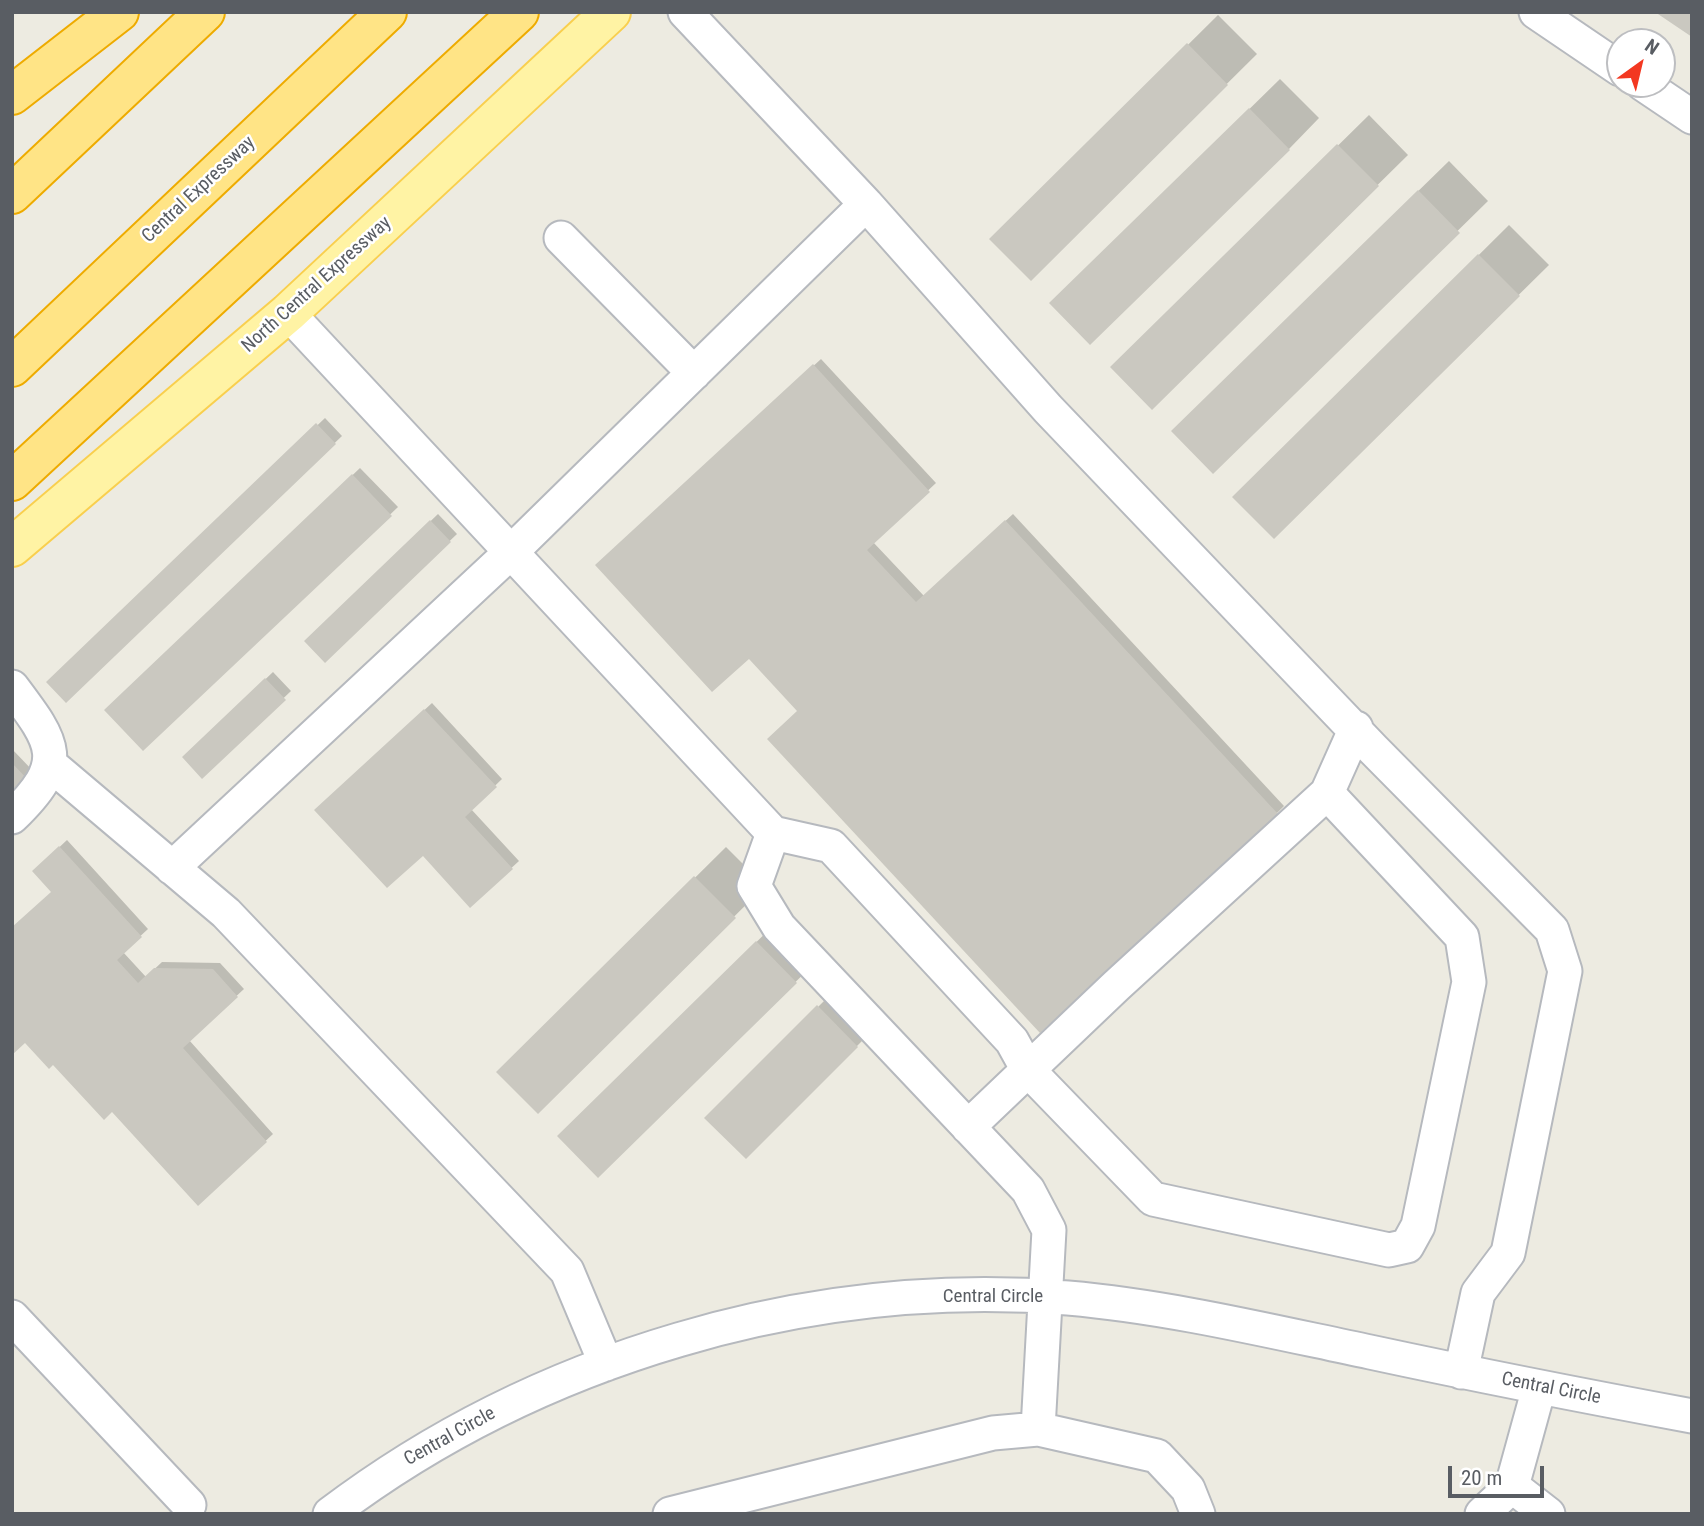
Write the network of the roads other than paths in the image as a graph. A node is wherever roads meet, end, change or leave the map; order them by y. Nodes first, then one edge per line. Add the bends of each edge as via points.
1 (119, 12) edge
2 (205, 12) edge
3 (387, 12) edge
4 (519, 12) edge
5 (611, 12) edge
6 (685, 12) edge
7 (1536, 12) edge
8 (1606, 60) edge
9 (12, 94) edge
10 (1664, 98) edge
11 (1692, 117) edge
12 (12, 194) edge
13 (866, 204) junction
14 (561, 238) dead end
15 (288, 313) junction
16 (12, 367) edge
17 (694, 373) junction
18 (12, 481) edge
19 (12, 547) edge
20 (511, 552) junction
21 (13, 690) edge
22 (1356, 728) junction
23 (51, 765) junction
24 (1327, 793) junction
25 (12, 817) edge
26 (773, 832) junction
27 (173, 868) junction
28 (1028, 1070) junction
29 (968, 1126) junction
30 (1046, 1298) junction
31 (12, 1317) edge
32 (606, 1364) junction
33 (1461, 1372) junction
34 (1539, 1388) junction
35 (1692, 1416) edge
36 (1038, 1429) junction
37 (1512, 1486) junction
38 (190, 1511) edge
39 (330, 1514) edge
40 (670, 1514) edge
41 (1198, 1514) edge
42 (1482, 1514) edge
43 (1548, 1514) edge

1 - 9 highway
2 - 12 highway
3 - 16 highway, Central Expressway
4 - 18 highway
5 - 15 main road, North Central Expressway
6 - 13 street
7 - 8 street
10 - 11 street
13 - 17 street
13 - 22 street via 1048,409
14 - 17 street
15 - 19 main road, North Central Expressway
15 - 20 street
17 - 20 street
20 - 26 street
20 - 27 street
21 - 23 street via 45,730
22 - 24 street
22 - 33 street via 1552,930 1565,971 1508,1253 1478,1293
23 - 25 street via 37,794
23 - 27 street
24 - 28 street
24 - 28 street via 1462,937 1468,982 1418,1226 1407,1246 1389,1250 1153,1199
26 - 28 street via 831,846 1012,1041
26 - 29 street via 754,886 779,927
27 - 32 street via 226,914 567,1271
28 - 29 street
29 - 30 street via 1028,1190 1049,1230
30 - 32 street, Central Circle via 933,1297 858,1303 785,1314
30 - 33 street, Central Circle via 1173,1310
30 - 36 street
31 - 38 street
32 - 39 street, Central Circle via 430,1445
33 - 34 street, Central Circle
34 - 35 street, Central Circle
34 - 37 street
36 - 40 street via 993,1433
36 - 41 street via 1157,1456 1188,1489
37 - 42 street
37 - 43 street

